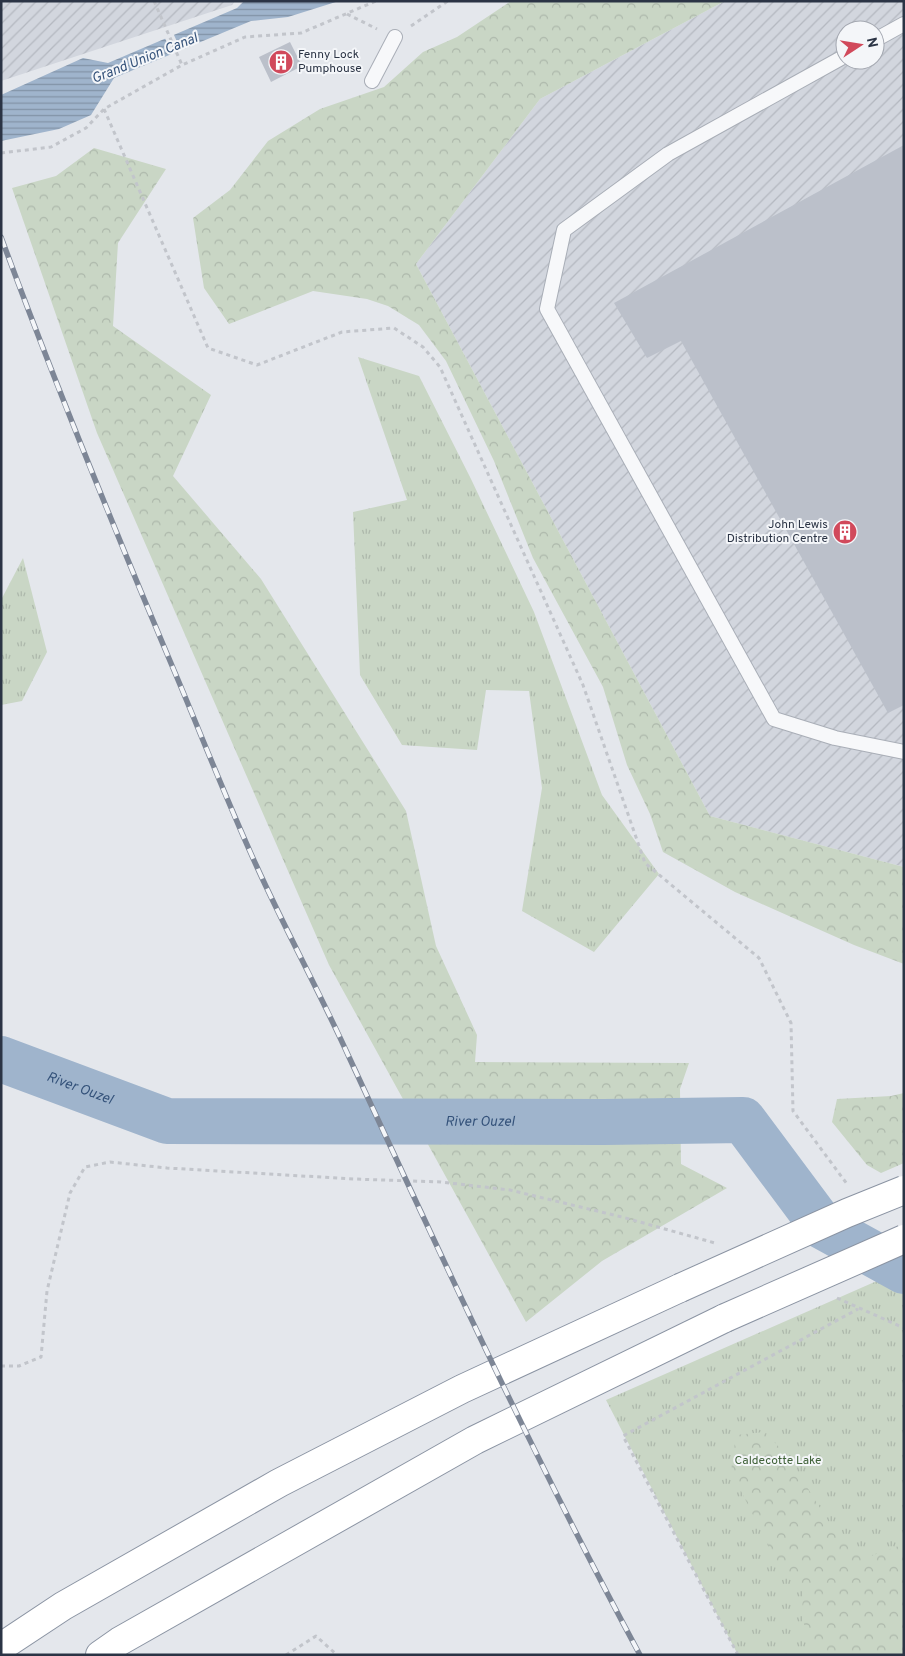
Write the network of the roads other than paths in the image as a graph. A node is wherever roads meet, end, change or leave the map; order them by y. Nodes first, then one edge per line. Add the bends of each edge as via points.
1 (904, 24) edge
2 (885, 34) edge
3 (395, 36) dead end
4 (835, 62) edge
5 (372, 81) dead end
6 (904, 752) edge
7 (904, 1190) edge
8 (904, 1239) edge
9 (1, 1647) edge
10 (100, 1655) edge

1 - 2 lane
3 - 5 lane
4 - 6 lane via 668,154 564,230 547,309 774,719 835,738
7 - 9 highway, bridge via 680,1288 462,1389 279,1483 63,1606
8 - 10 highway, bridge via 725,1318 475,1440

